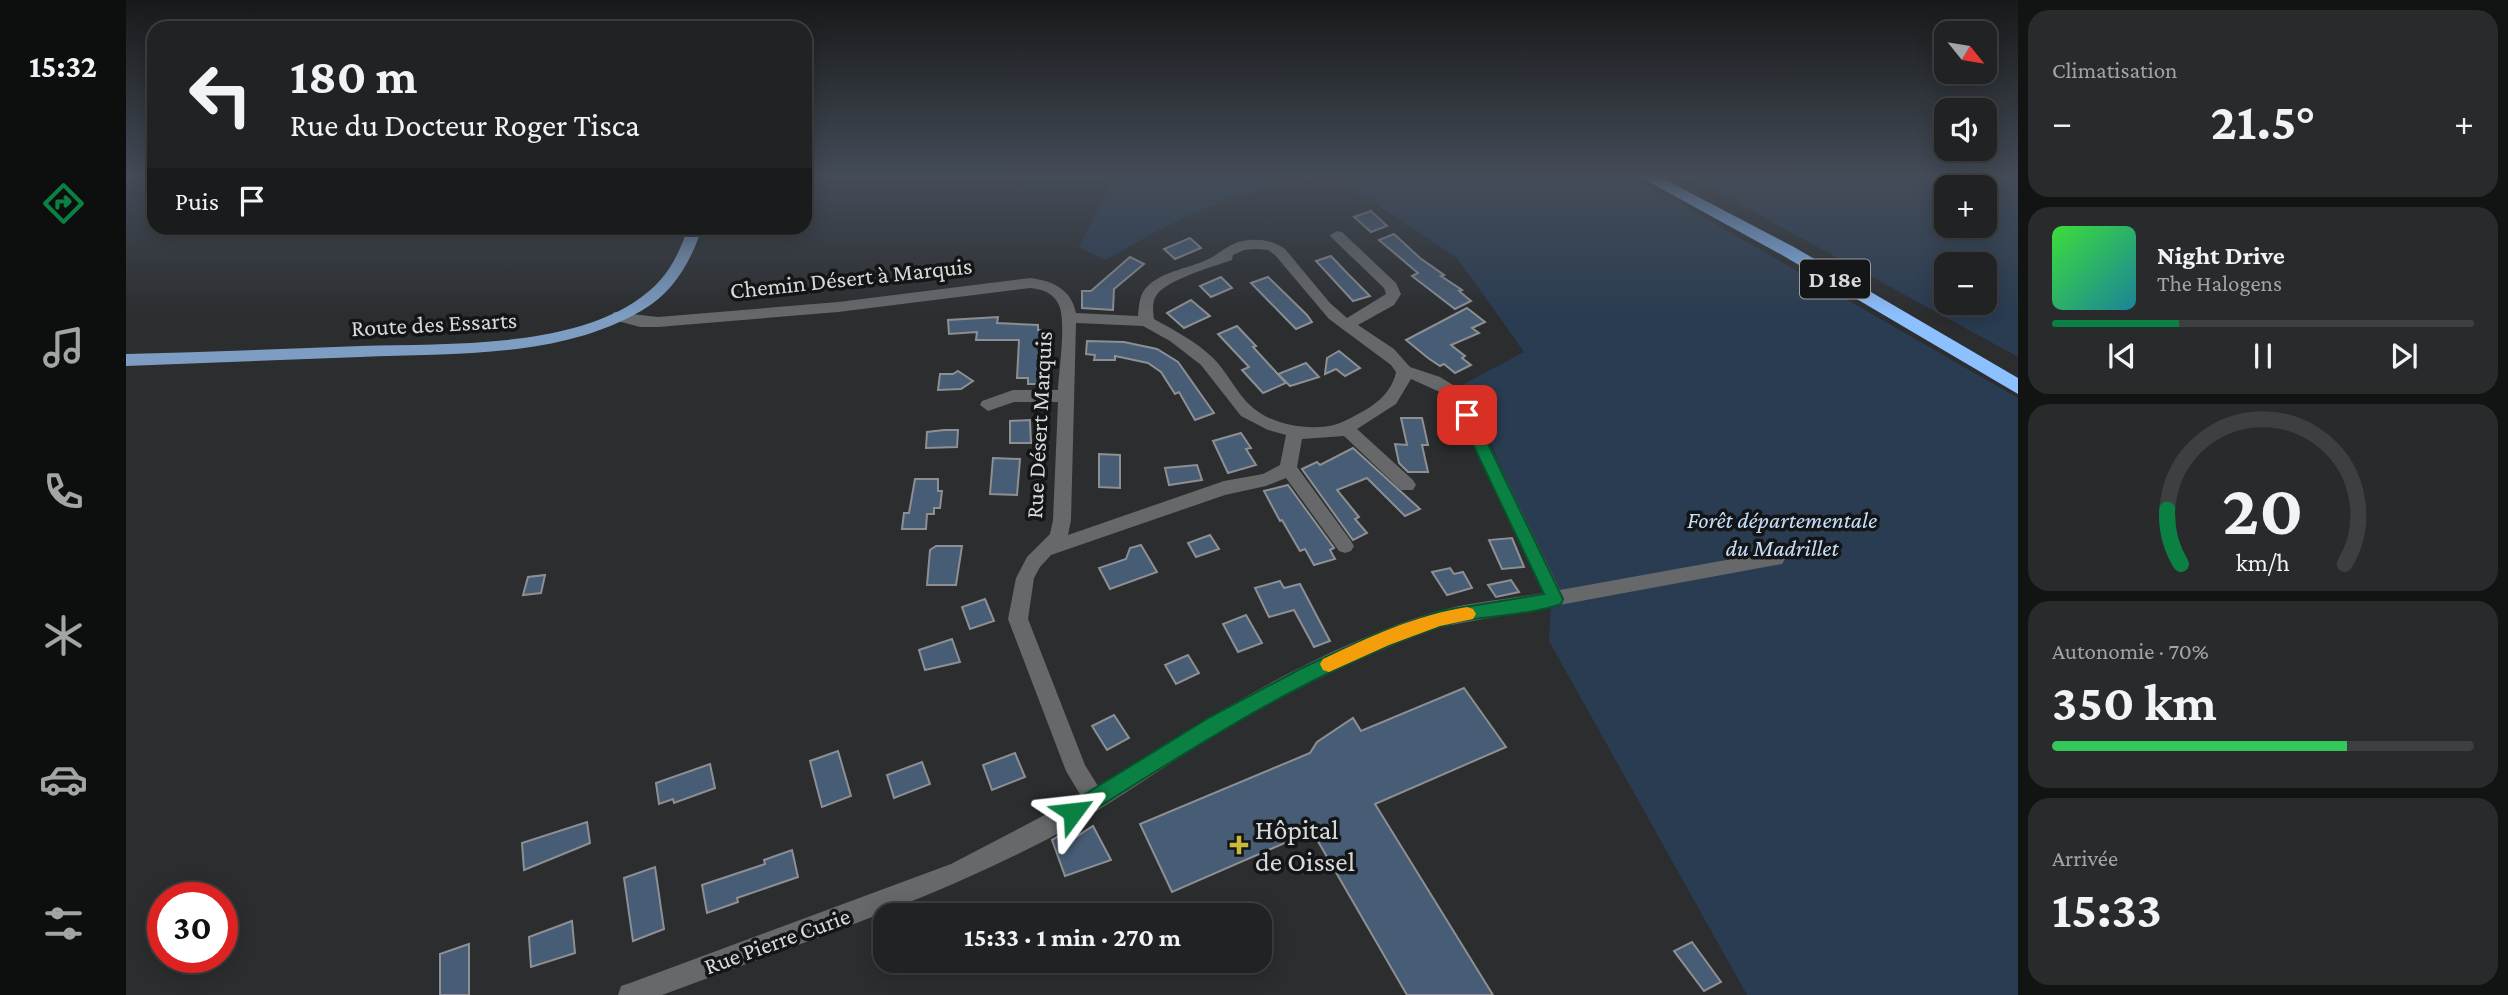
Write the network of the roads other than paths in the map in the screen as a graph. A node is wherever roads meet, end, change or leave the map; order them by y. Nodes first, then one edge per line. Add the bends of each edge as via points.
1 (1736, 223) edge
2 (1754, 223) edge
3 (693, 235) edge
4 (1337, 235) dead end
5 (619, 316) junction
6 (1069, 318) junction
7 (1146, 321) junction
8 (1346, 325) junction
9 (126, 360) edge
10 (2018, 370) edge
11 (1404, 371) junction
12 (2018, 387) edge
13 (1066, 396) junction
14 (988, 405) dead end
15 (1345, 427) junction
16 (1295, 432) junction
17 (1288, 468) junction
18 (1407, 485) dead end
19 (1345, 546) dead end
20 (1048, 549) junction
21 (1776, 559) dead end
22 (1555, 599) junction
23 (1095, 800) junction
24 (630, 995) edge

1 - 12 highway, D 18e
2 - 10 highway, D 18e
3 - 5 main road, Route des Essarts via 689,251 670,280
4 - 8 street via 1394,294 1390,301
5 - 6 street, Chemin Désert à Marquis via 658,322 838,307 1030,283 1059,292
5 - 9 main road, Route des Essarts via 573,333 517,343
6 - 7 street
6 - 13 street, Rue Désert Marquis
7 - 8 street via 1151,291 1218,260 1251,253 1288,261
7 - 16 street via 1207,361 1247,412
8 - 11 street via 1397,359
11 - 15 street via 1390,400
11 - 22 street via 1452,391
13 - 14 street via 1013,396
13 - 20 street, Rue Désert Marquis via 1062,520 1058,537
15 - 16 street
15 - 18 street
16 - 17 street
17 - 19 street
17 - 20 street via 1272,480 1224,488
20 - 23 street, Rue Désert Marquis via 1033,562 1025,578 1018,619 1077,771
21 - 22 street, Rue Pierre Curie
22 - 23 street, Rue Pierre Curie via 1440,619 1382,639 1217,723
23 - 24 street, Rue Pierre Curie via 956,873

